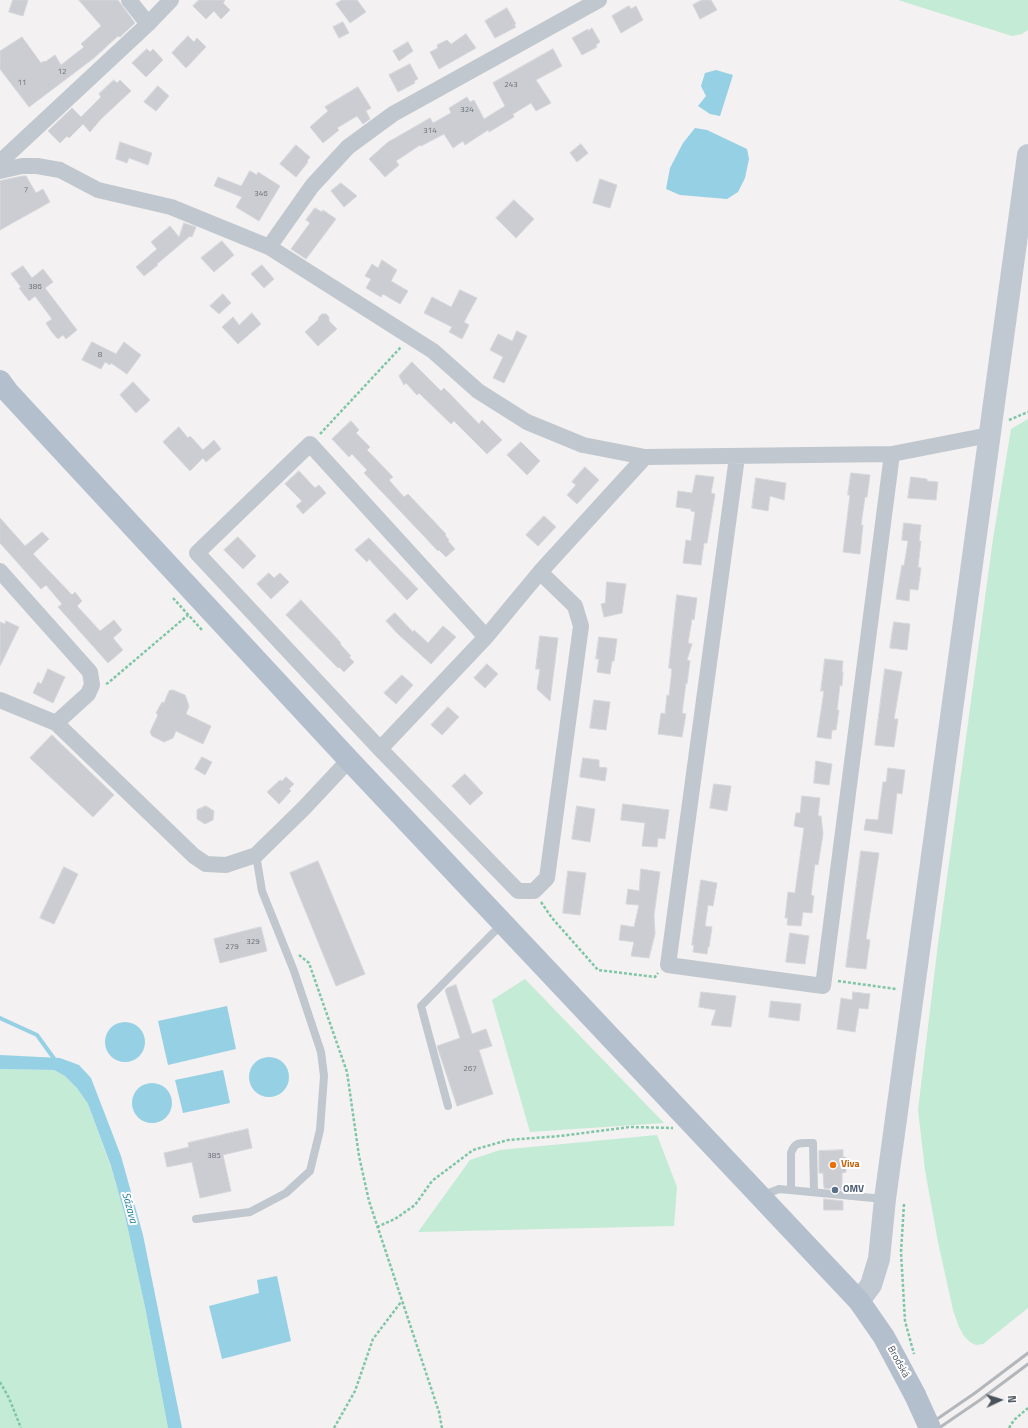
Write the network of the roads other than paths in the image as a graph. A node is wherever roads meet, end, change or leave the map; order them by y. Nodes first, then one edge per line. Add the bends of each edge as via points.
1 (129, 0) edge
2 (171, 0) edge
3 (599, 0) edge
4 (148, 24) junction
5 (1028, 155) edge
6 (0, 162) edge
7 (0, 171) edge
8 (268, 247) junction
9 (0, 380) edge
10 (997, 428) junction
11 (892, 454) junction
12 (645, 457) junction
13 (737, 457) junction
14 (0, 571) edge
15 (540, 572) junction
16 (486, 637) junction
17 (0, 700) edge
18 (56, 723) junction
19 (380, 749) junction
20 (349, 760) junction
21 (256, 855) junction
22 (504, 924) junction
23 (448, 1106) dead end
24 (791, 1190) junction
25 (814, 1192) junction
26 (761, 1196) junction
27 (885, 1199) junction
28 (196, 1219) dead end
29 (859, 1301) junction
30 (930, 1428) edge

1 - 4 street
2 - 4 street
3 - 8 street via 393,114 348,147 312,186
4 - 6 street
5 - 10 street
7 - 8 street via 22,166 60,170 98,190 171,207
8 - 12 street via 433,351 478,391 527,422 583,444
9 - 20 main road, Brodská via 8,392
10 - 11 street
10 - 27 street via 913,991
11 - 13 street
11 - 13 street via 823,986 668,965
12 - 13 street
12 - 15 street
14 - 18 street via 90,672 92,685 88,694
15 - 16 street
15 - 19 street via 575,606 581,626 547,878 534,891 518,891
16 - 19 street
16 - 19 street via 310,444 197,553
17 - 18 street
18 - 21 street via 194,856 206,864 226,865
20 - 21 street
20 - 22 main road, Brodská
21 - 28 lane via 262,891 319,1045 324,1076 320,1130 310,1172 286,1193 250,1212
22 - 23 lane via 421,1006
22 - 26 main road, Brodská
24 - 25 lane
24 - 25 lane via 793,1148 800,1143 813,1143
24 - 26 lane via 779,1189
25 - 27 lane
26 - 29 main road, Brodská
27 - 29 street via 879,1259 871,1285
29 - 30 main road, Brodská, bridge via 884,1337

